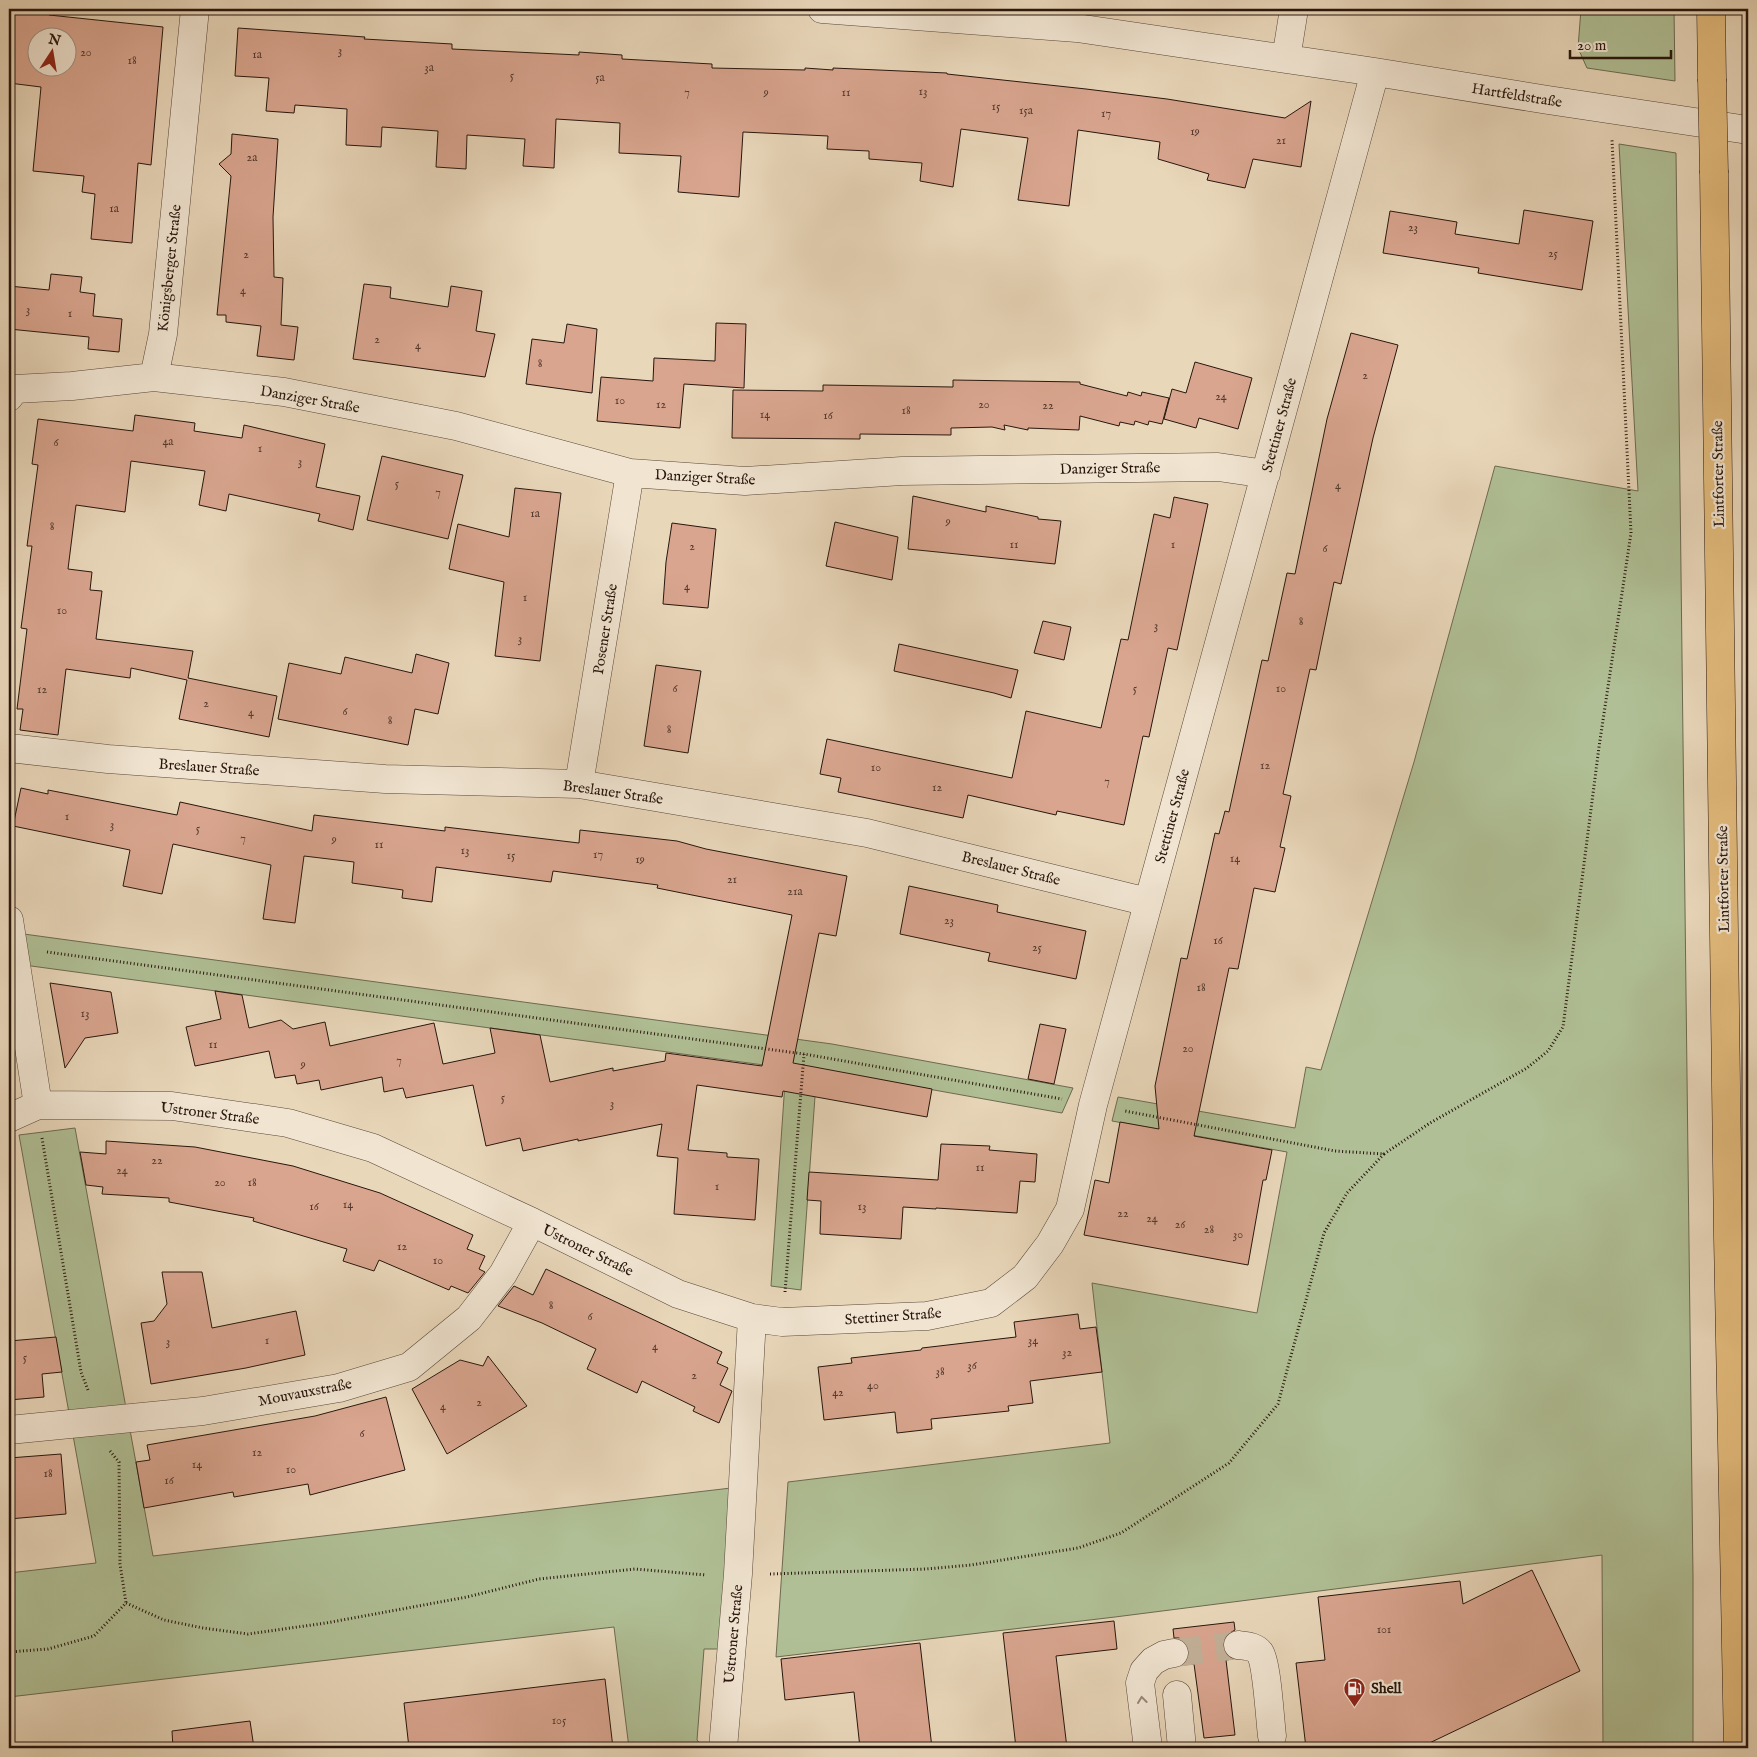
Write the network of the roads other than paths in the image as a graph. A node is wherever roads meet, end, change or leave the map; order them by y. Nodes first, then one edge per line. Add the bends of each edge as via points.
1 (195, 9) edge
2 (822, 9) edge
3 (1294, 9) edge
4 (1711, 9) edge
5 (895, 11) edge
6 (1079, 18) edge
7 (1286, 58) junction
8 (1375, 72) junction
9 (1748, 130) edge
10 (154, 377) junction
11 (9, 396) edge
12 (630, 473) junction
13 (1266, 474) junction
14 (9, 748) edge
15 (579, 784) junction
16 (1148, 902) junction
17 (9, 920) edge
18 (38, 1106) junction
19 (9, 1118) edge
20 (532, 1222) junction
21 (752, 1318) junction
22 (9, 1430) edge
23 (1238, 1646) tunnel mouth
24 (1174, 1653) tunnel mouth
25 (1177, 1695) dead end
26 (1272, 1736) dead end
27 (723, 1748) edge
28 (1148, 1748) edge
29 (1182, 1748) edge
30 (1738, 1748) edge

1 - 10 street, Königsberger Straße via 163,334
2 - 5 street, Hartfeldstraße
3 - 7 street
4 - 30 main road, Lintforter Straße, bridge
5 - 6 street, Hartfeldstraße
6 - 7 street, Hartfeldstraße
7 - 8 street, Hartfeldstraße
8 - 9 street, Hartfeldstraße
8 - 13 street, Stettiner Straße
10 - 11 street via 15,389
10 - 12 street, Danziger Straße via 284,392 456,426
12 - 13 street, Danziger Straße via 745,481 902,471 1218,467
12 - 15 street, Posener Straße
13 - 16 street, Stettiner Straße
14 - 15 street, Breslauer Straße via 108,759 385,780
15 - 16 street, Breslauer Straße via 867,833
16 - 21 street, Stettiner Straße via 1093,1105 1070,1209 1026,1277 991,1303 927,1316 782,1322
17 - 18 street
18 - 19 street, Ustroner Straße
18 - 20 street, Ustroner Straße via 172,1106 288,1123 373,1148
20 - 21 street, Ustroner Straße via 678,1294
20 - 22 street, Mouvauxstraße via 503,1274 469,1318 409,1367 340,1388 203,1411
21 - 27 street, Ustroner Straße via 738,1574
23 - 26 street via 1250,1646 1260,1653
28 -> 24 street via 1140,1683 1144,1671 1153,1661
25 - 29 street

